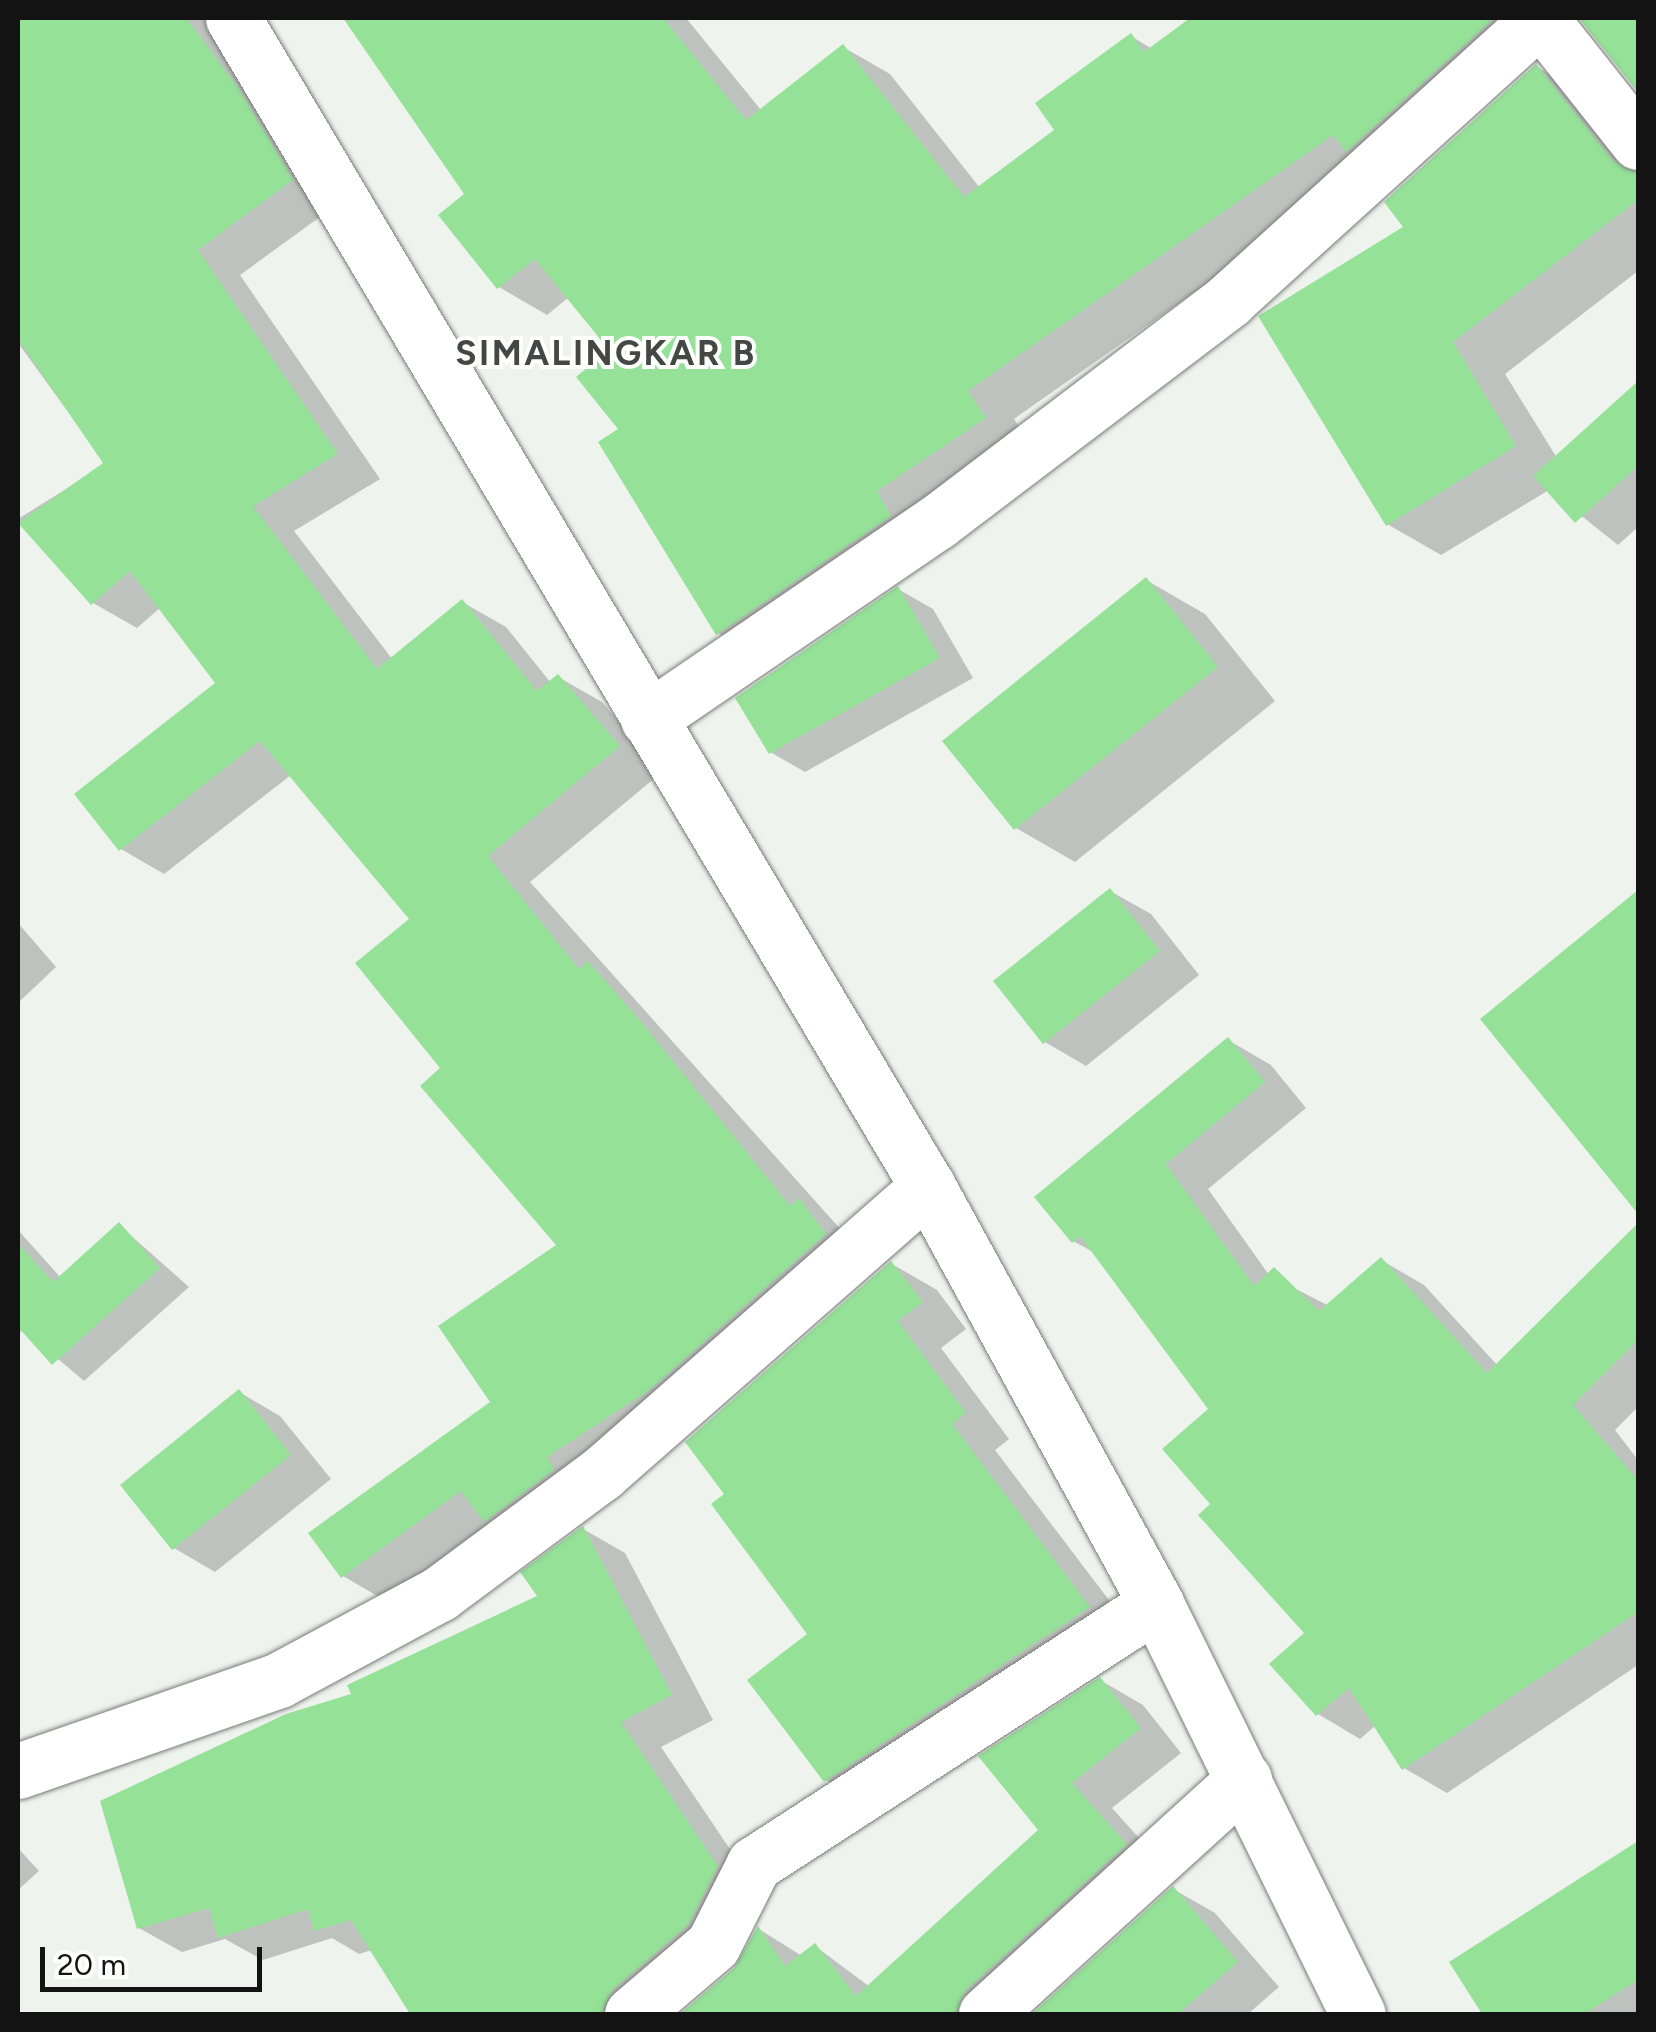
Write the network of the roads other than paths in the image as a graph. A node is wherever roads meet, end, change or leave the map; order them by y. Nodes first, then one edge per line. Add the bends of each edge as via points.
1 (233, 18) edge
2 (1540, 18) edge
3 (1638, 142) edge
4 (648, 719) junction
5 (928, 1187) junction
6 (1156, 1604) junction
7 (18, 1771) edge
8 (1244, 1779) junction
9 (632, 2014) edge
10 (986, 2014) edge
11 (1358, 2014) edge

1 - 4 street
2 - 3 street
2 - 4 street via 1229,300 938,522
4 - 5 street
5 - 6 street
5 - 7 street via 602,1473 439,1594 279,1680
6 - 8 street
6 - 9 street via 754,1864 713,1945
8 - 10 street
8 - 11 street

